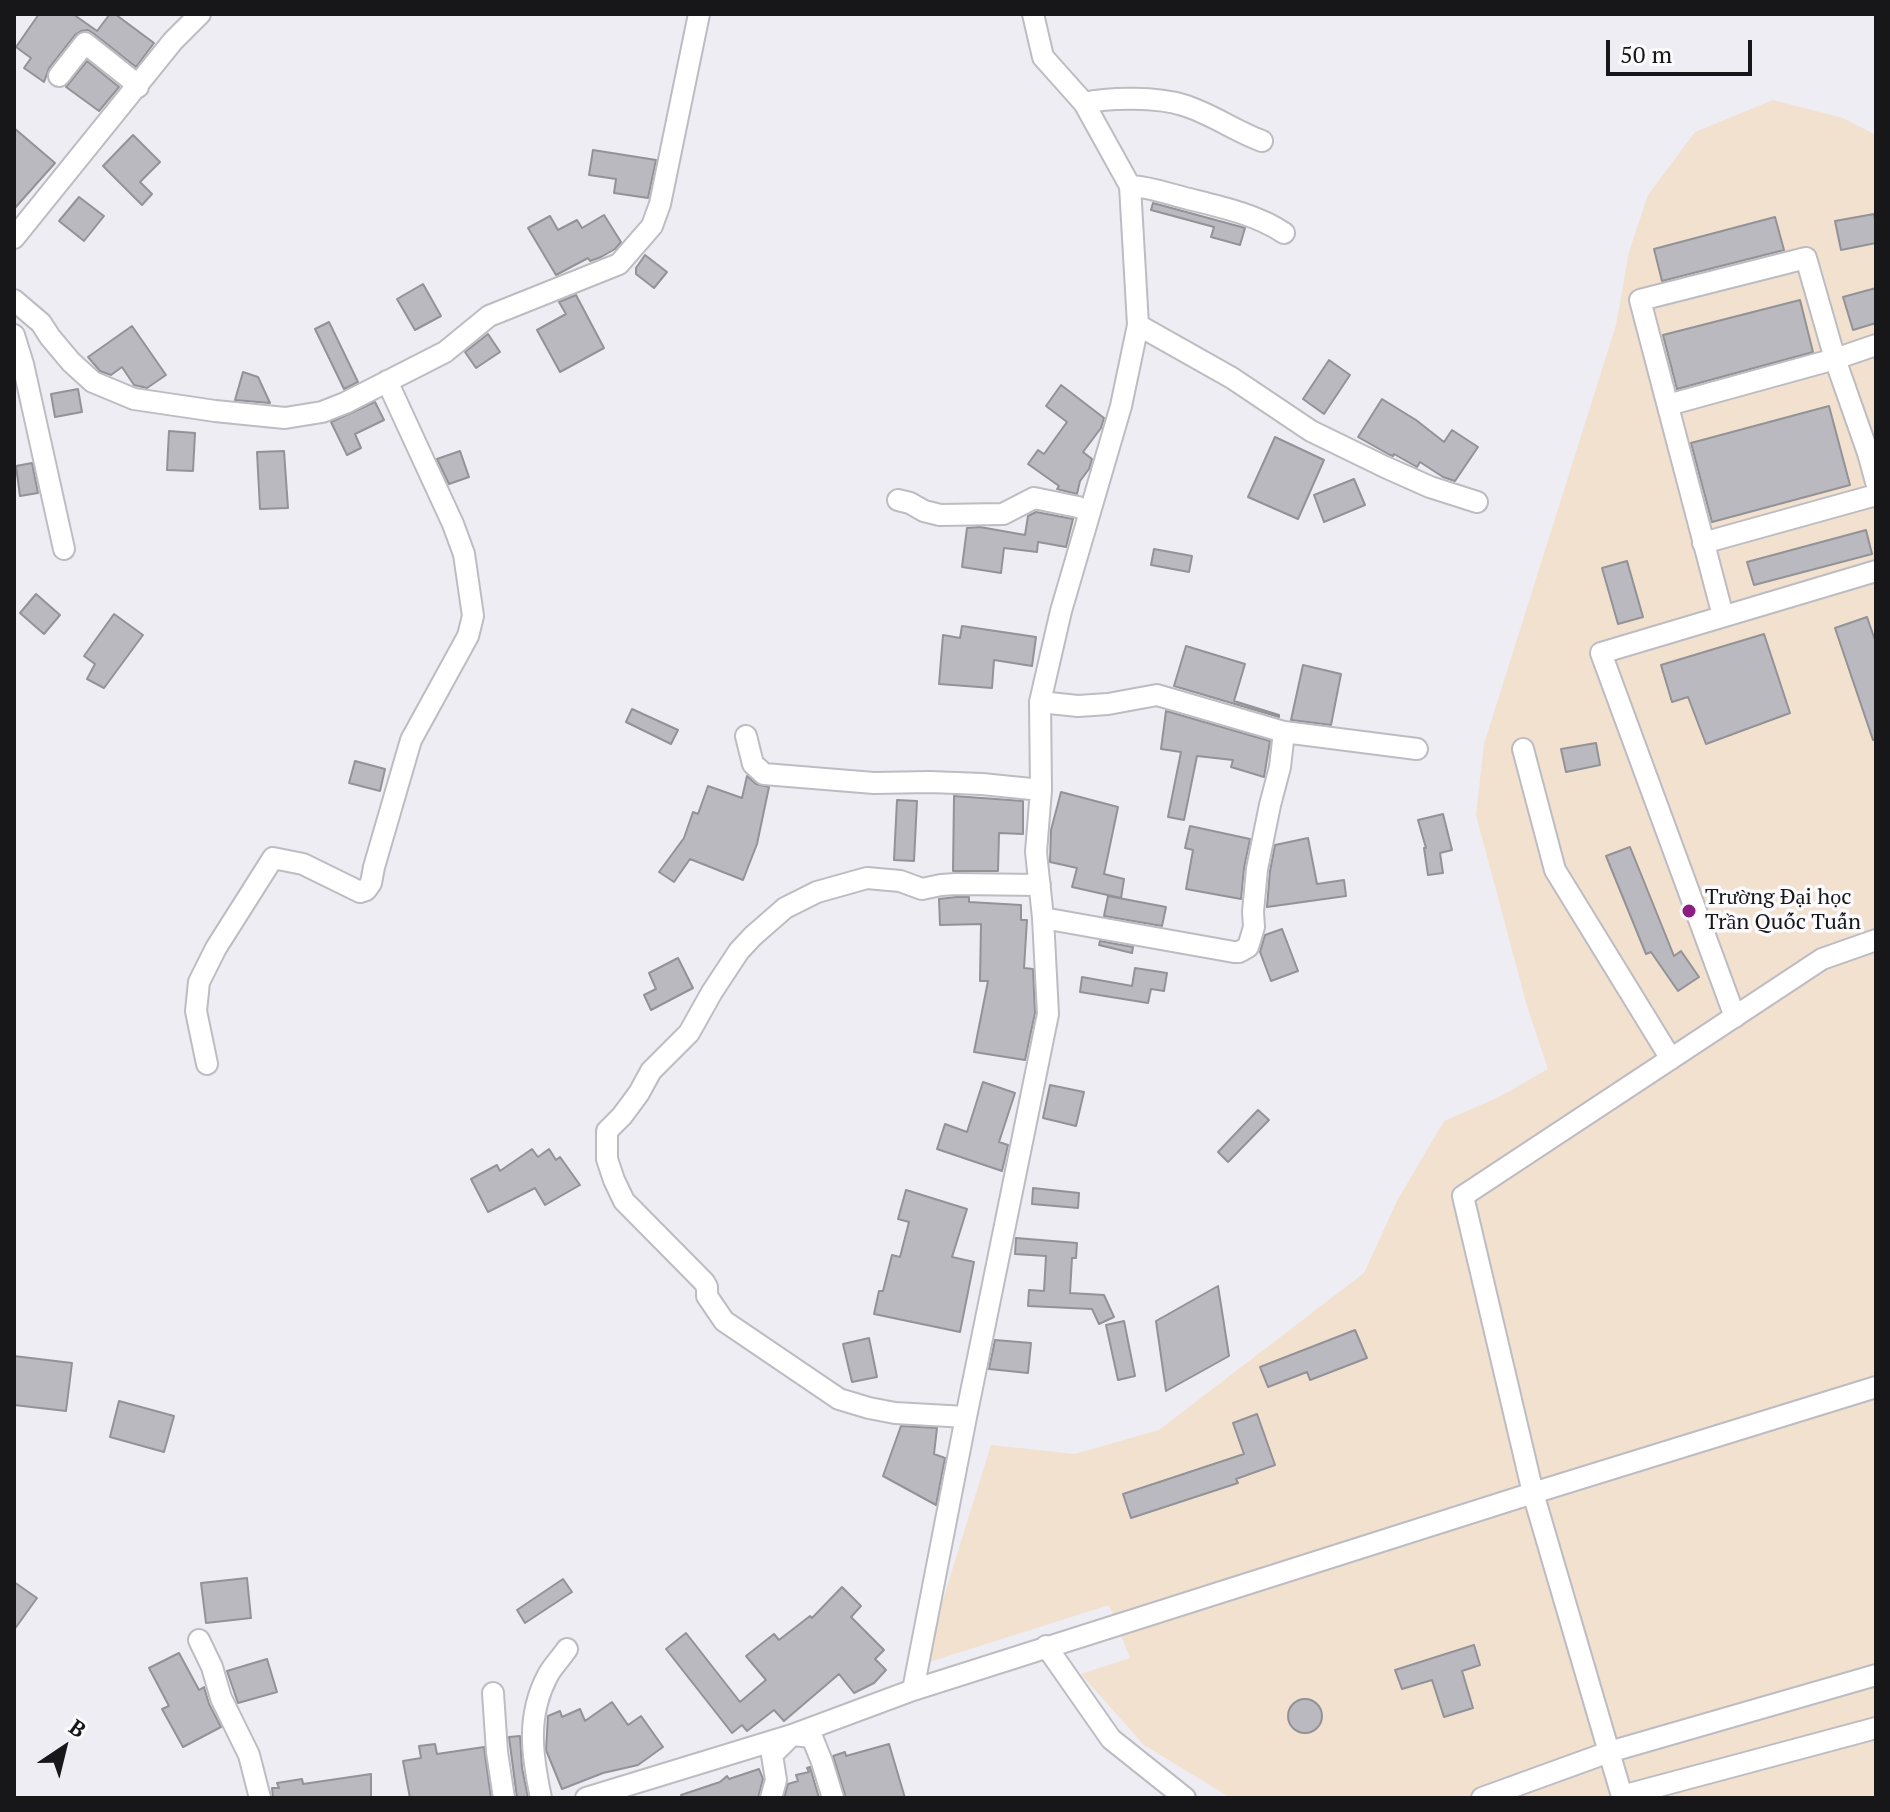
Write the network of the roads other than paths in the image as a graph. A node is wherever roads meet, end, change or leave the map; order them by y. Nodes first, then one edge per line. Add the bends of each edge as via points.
1 (200, 14) edge
2 (699, 14) edge
3 (1033, 14) edge
4 (59, 76) dead end
5 (138, 87) junction
6 (1084, 103) junction
7 (1262, 141) dead end
8 (1130, 186) junction
9 (1284, 233) dead end
10 (14, 238) edge
11 (14, 300) edge
12 (1138, 325) junction
13 (14, 335) edge
14 (1876, 345) edge
15 (1835, 359) junction
16 (387, 381) junction
17 (1668, 405) junction
18 (1872, 452) edge
19 (1876, 482) edge
20 (1876, 495) edge
21 (898, 500) dead end
22 (1477, 502) dead end
23 (1089, 512) junction
24 (1703, 543) junction
25 (64, 549) dead end
26 (1876, 571) edge
27 (1723, 616) junction
28 (1040, 702) junction
29 (1284, 732) junction
30 (746, 736) dead end
31 (1417, 749) dead end
32 (1523, 749) dead end
33 (1041, 790) junction
34 (1040, 885) junction
35 (1043, 918) junction
36 (1876, 940) edge
37 (1735, 1017) junction
38 (1671, 1059) junction
39 (207, 1064) dead end
40 (1876, 1387) edge
41 (966, 1417) junction
42 (1533, 1493) junction
43 (199, 1640) dead end
44 (1046, 1646) junction
45 (567, 1649) dead end
46 (1876, 1675) edge
47 (913, 1690) junction
48 (493, 1693) dead end
49 (1876, 1728) edge
50 (792, 1735) junction
51 (1609, 1752) junction
52 (1661, 1793) edge
53 (1622, 1797) edge
54 (260, 1798) edge
55 (504, 1798) edge
56 (541, 1798) edge
57 (586, 1798) edge
58 (771, 1798) edge
59 (833, 1798) edge
60 (1185, 1798) edge
61 (1482, 1798) edge

1 - 5 street
2 - 16 street via 652,226 619,264 489,316 445,352
3 - 6 street via 1043,57
4 - 5 street via 89,39
5 - 10 street
6 - 7 street via 1162,100
6 - 8 street
8 - 9 street via 1210,203
8 - 12 street
11 - 16 street via 93,382 134,399 285,418 322,412
12 - 22 street via 1311,431 1430,487
12 - 23 street via 1121,406
13 - 25 street
14 - 15 street
15 - 17 street
15 - 17 street via 1806,258 1640,300
15 - 18 street
16 - 39 street via 464,554 473,616 468,636 411,740 366,890 360,892 303,864 273,858 216,948 199,982 196,1011
17 - 24 street
18 - 19 street
20 - 24 street
21 - 23 street via 940,515 1003,514 1034,498
23 - 28 street
24 - 27 street
26 - 27 street
27 - 37 street via 1601,653
28 - 29 street via 1078,706 1157,695
28 - 33 street
29 - 31 street
29 - 35 street via 1257,869 1248,947 1234,952
30 - 33 street via 753,764 764,774
32 - 38 street via 1555,870
33 - 34 street via 1036,852
34 - 35 street
34 - 41 street via 922,889 867,878 817,892 785,908 739,951 689,1033 651,1071 607,1131 607,1159 624,1201 704,1282 724,1321 839,1399 895,1413
35 - 41 street via 1048,1014
36 - 37 street via 1822,959
37 - 38 street
38 - 42 street via 1463,1196
40 - 42 street
41 - 47 street
42 - 44 street
42 - 51 street
43 - 54 street via 249,1755
44 - 47 street
44 - 60 street via 1111,1739
45 - 56 street via 548,1674 533,1717
46 - 51 street
47 - 50 street
48 - 55 street
49 - 52 street
50 - 57 street
50 - 58 street via 772,1755 776,1780
50 - 59 street via 812,1737
51 - 53 street
51 - 61 street
52 - 53 street

